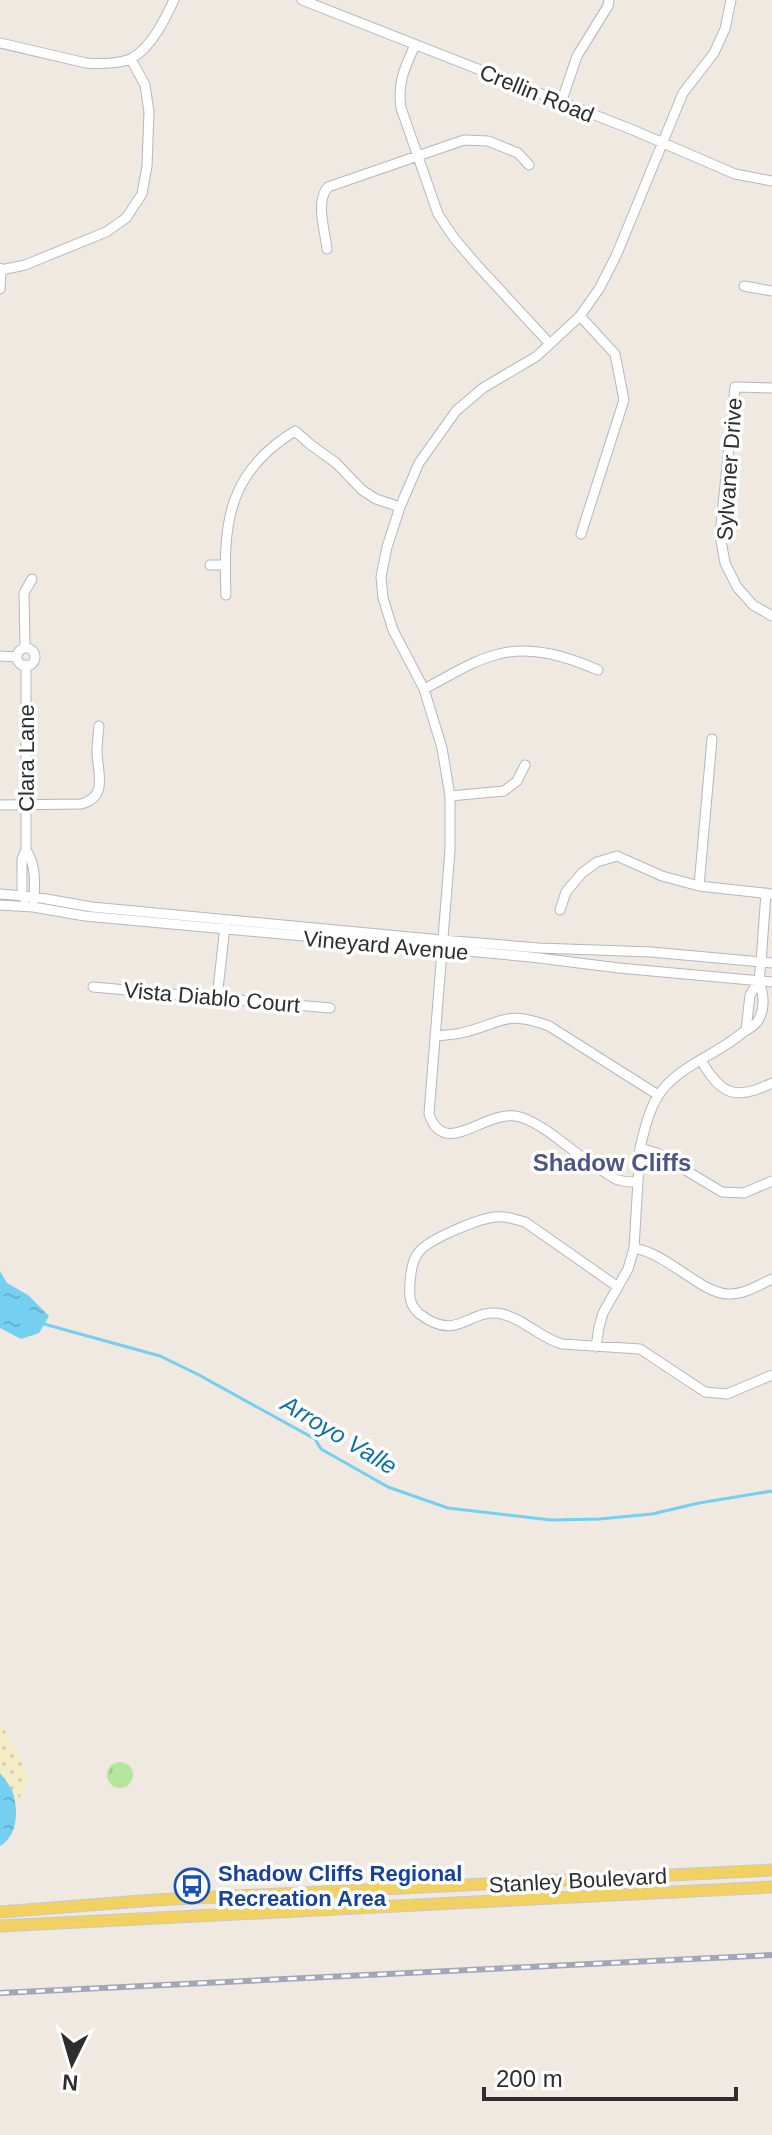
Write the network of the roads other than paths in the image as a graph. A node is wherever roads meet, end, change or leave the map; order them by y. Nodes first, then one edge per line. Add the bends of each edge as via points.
1 (174, 0) edge
2 (302, 0) edge
3 (609, 0) edge
4 (731, 0) edge
5 (0, 43) edge
6 (415, 45) junction
7 (131, 59) junction
8 (561, 103) junction
9 (661, 144) junction
10 (417, 156) junction
11 (529, 165) dead end
12 (772, 181) edge
13 (327, 249) dead end
14 (0, 269) edge
15 (744, 286) dead end
16 (0, 289) edge
17 (772, 291) edge
18 (580, 316) junction
19 (550, 344) junction
20 (772, 388) edge
21 (400, 507) junction
22 (581, 534) dead end
23 (210, 565) dead end
24 (224, 565) junction
25 (32, 579) dead end
26 (226, 595) dead end
27 (772, 616) edge
28 (25, 648) junction
29 (0, 656) edge
30 (17, 657) junction
31 (26, 665) junction
32 (598, 670) dead end
33 (424, 689) junction
34 (99, 726) dead end
35 (712, 739) dead end
36 (525, 765) dead end
37 (450, 796) junction
38 (0, 805) edge
39 (25, 805) junction
40 (26, 850) junction
41 (699, 886) junction
42 (0, 894) edge
43 (769, 894) edge
44 (22, 896) junction
45 (34, 902) junction
46 (0, 905) edge
47 (560, 910) dead end
48 (225, 925) junction
49 (442, 945) junction
50 (767, 962) edge
51 (759, 981) junction
52 (772, 982) edge
53 (93, 987) dead end
54 (217, 998) junction
55 (330, 1008) dead end
56 (435, 1036) junction
57 (701, 1060) junction
58 (772, 1083) edge
59 (658, 1095) junction
60 (640, 1148) junction
61 (772, 1181) edge
62 (637, 1182) junction
63 (634, 1248) junction
64 (772, 1279) edge
65 (618, 1287) junction
66 (596, 1347) junction
67 (772, 1375) edge
68 (772, 1870) edge
69 (772, 1887) edge
70 (285, 1895) junction
71 (0, 1912) edge
72 (286, 1912) junction
73 (0, 1926) edge

1 - 7 street via 163,25
2 - 6 street, Crellin Road
3 - 8 street via 577,56
4 - 9 street via 714,53 683,93
5 - 7 street via 86,63
6 - 8 street, Crellin Road
6 - 10 street via 398,92
7 - 14 street via 145,85 149,112 142,194 126,218 106,232 25,265
8 - 9 street, Crellin Road
9 - 12 street, Crellin Road via 735,174
9 - 18 street via 616,256
10 - 11 street via 464,140 488,141 518,153
10 - 13 street via 328,187 321,198
10 - 19 street via 438,214 454,238
14 - 16 street
15 - 17 street
18 - 19 street
18 - 22 street via 615,354 624,400
19 - 21 street via 456,411 419,463
20 - 27 street, Sylvaner Drive via 735,387 720,535 737,587
21 - 24 street via 362,490 295,431 259,458 245,476 232,503
21 - 33 street via 381,577 383,598 393,630
23 - 24 street
24 - 26 street
25 - 28 street via 24,593
28 - 30 street
28 - 31 street via 35,656
29 - 30 street
30 - 31 street
31 - 39 street, Clara Lane
32 - 33 street via 525,650 498,654
33 - 37 street
34 - 39 street via 100,786 95,797 81,804
35 - 41 street
36 - 37 street via 504,791
37 - 49 street
38 - 39 street
39 - 40 street, Clara Lane
40 - 44 street, Clara Lane
40 - 45 street, Clara Lane via 34,868
41 - 43 street
41 - 47 street via 617,856 582,873 566,892
42 - 44 street
43 - 50 street
44 - 45 street
45 - 46 street, Vineyard Avenue
45 - 48 street, Vineyard Avenue via 85,916
48 - 49 street, Vineyard Avenue
48 - 54 street
49 - 50 street, Vineyard Avenue
49 - 51 street, Vineyard Avenue
49 - 56 street
50 - 51 street
51 - 52 street, Vineyard Avenue
51 - 57 street via 750,995 746,1030
53 - 54 street, Vista Diablo Court
54 - 55 street, Vista Diablo Court
56 - 59 street via 506,1018 531,1019
56 - 62 street via 429,1114 440,1132 452,1135 494,1117 522,1118 619,1180
57 - 58 street via 725,1090 756,1091
57 - 59 street
59 - 60 street
60 - 61 street via 722,1192 744,1193
60 - 62 street
62 - 63 street
63 - 64 street via 729,1295
63 - 65 street
65 - 66 street via 603,1313
65 - 66 street via 525,1222 511,1218 467,1226 432,1242 413,1261 413,1307 444,1327 502,1314 551,1341
66 - 67 street via 640,1349 705,1392 727,1394
68 - 70 main road, Stanley Boulevard
69 - 72 main road, Stanley Boulevard
70 - 71 main road, Stanley Boulevard
70 - 72 main road
72 - 73 main road, Stanley Boulevard

